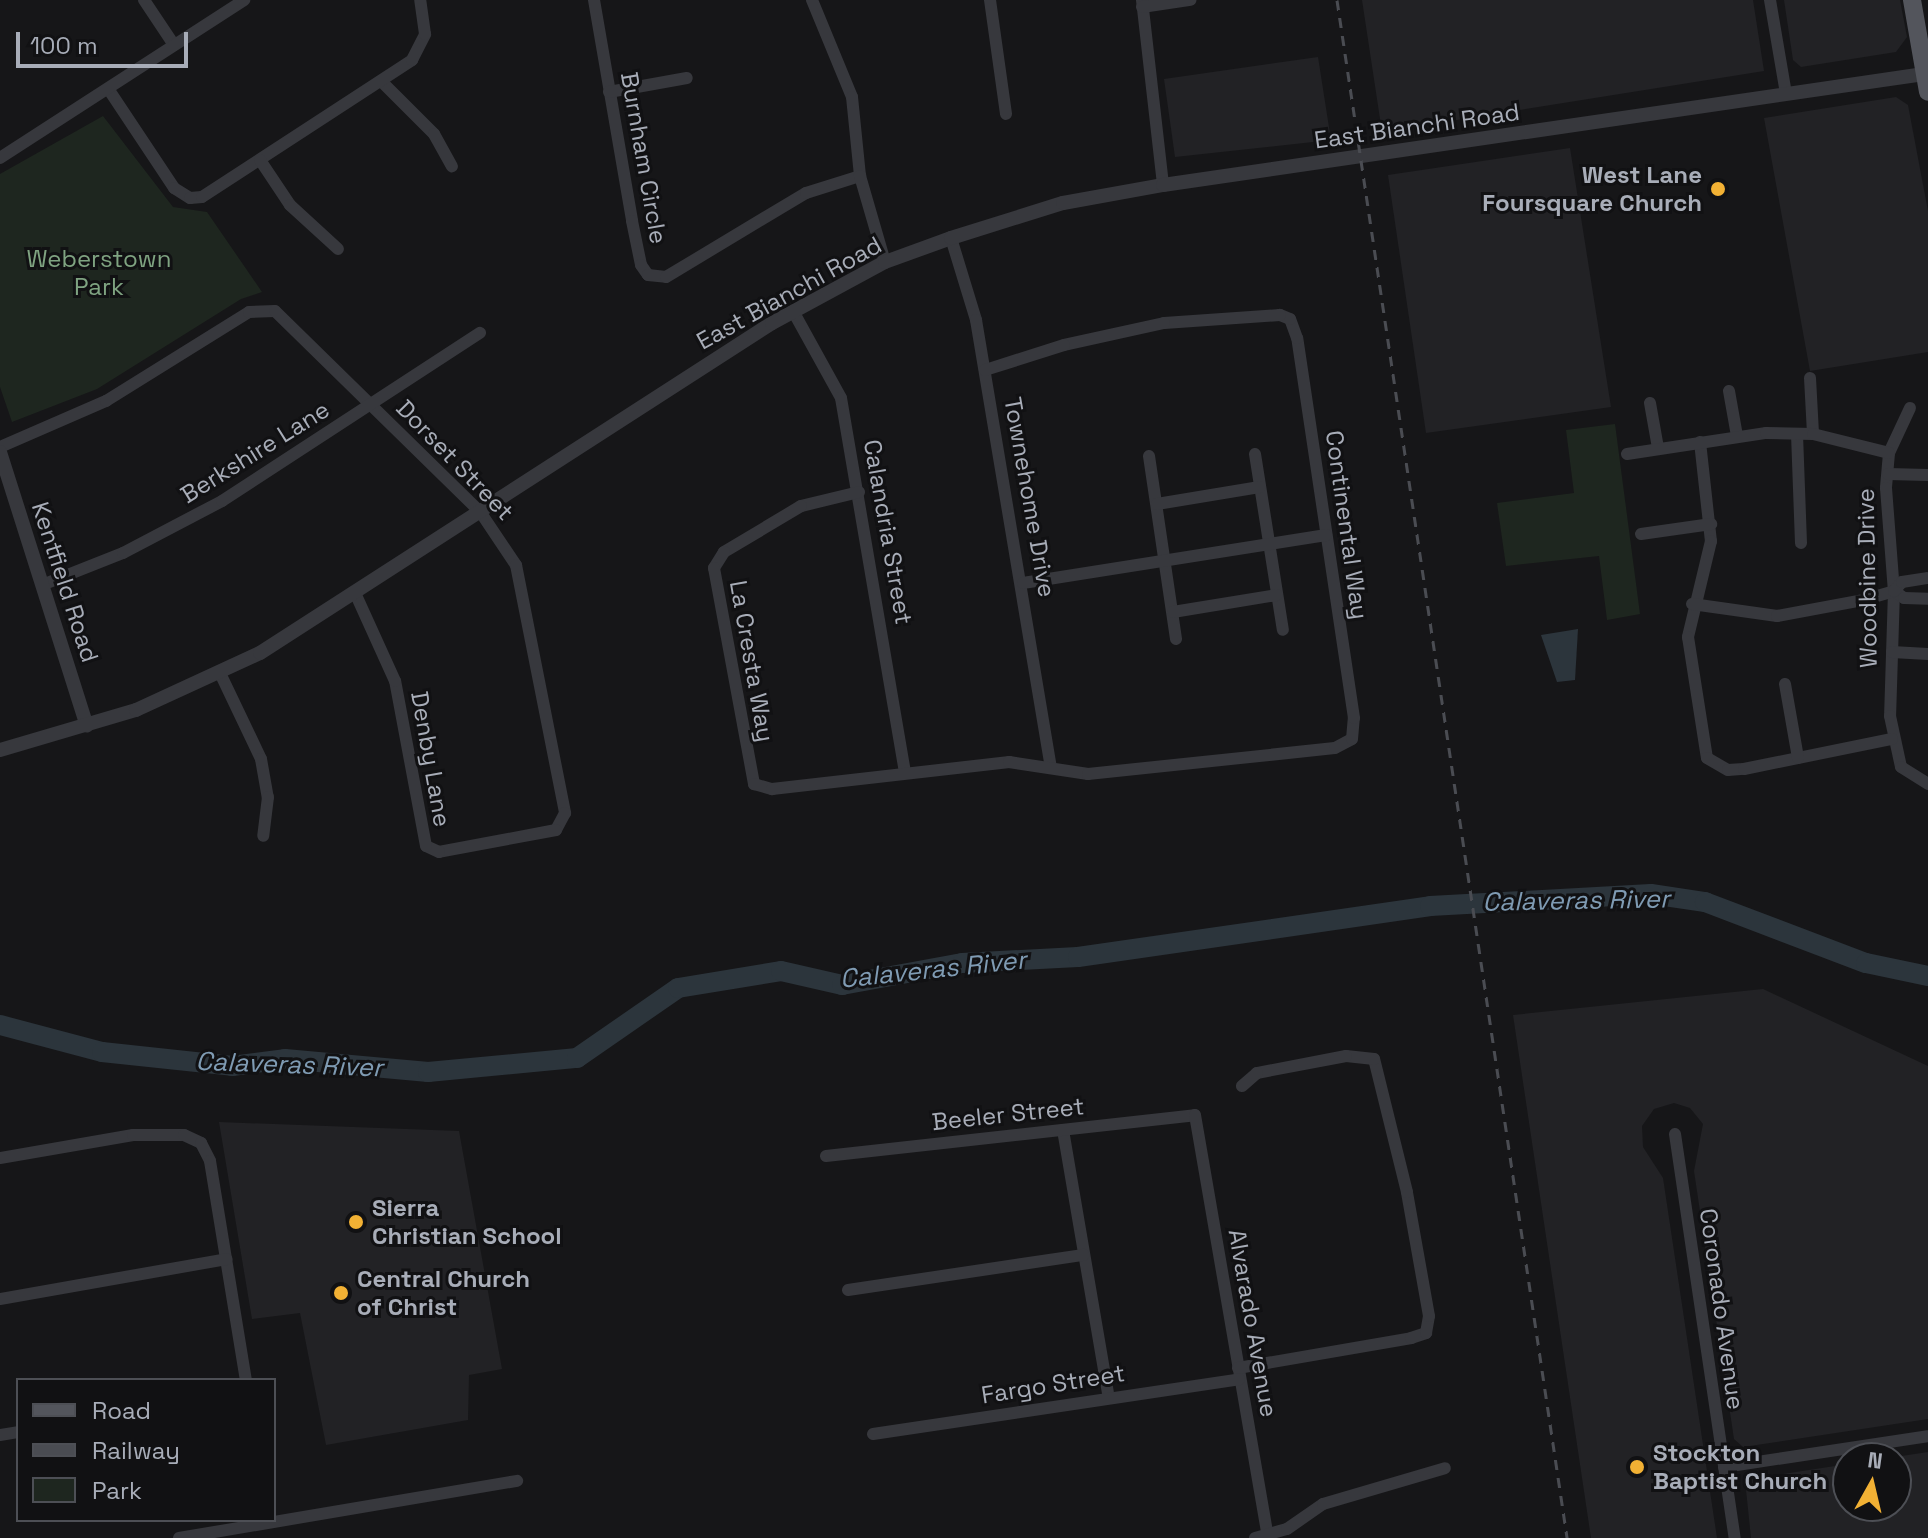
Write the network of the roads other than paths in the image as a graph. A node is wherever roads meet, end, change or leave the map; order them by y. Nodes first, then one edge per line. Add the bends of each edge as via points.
1 (144, 0) edge
2 (244, 0) edge
3 (420, 0) edge
4 (594, 0) edge
5 (990, 0) edge
6 (1190, 0) edge
7 (1770, 0) edge
8 (1912, 0) edge
9 (817, 2) edge
10 (1142, 3) edge
11 (174, 45) junction
12 (687, 78) dead end
13 (381, 81) junction
14 (1926, 83) edge
15 (109, 90) junction
16 (609, 92) junction
17 (1786, 94) junction
18 (1006, 114) dead end
19 (0, 158) edge
20 (260, 160) junction
21 (452, 166) dead end
22 (860, 176) junction
23 (1163, 185) junction
24 (951, 238) junction
25 (338, 249) dead end
26 (885, 262) junction
27 (793, 311) junction
28 (480, 333) dead end
29 (985, 370) junction
30 (1810, 378) dead end
31 (1729, 391) dead end
32 (1650, 403) dead end
33 (371, 404) junction
34 (1910, 408) dead end
35 (1797, 434) junction
36 (1813, 434) junction
37 (1737, 436) junction
38 (1700, 442) junction
39 (1658, 448) junction
40 (0, 449) edge
41 (1889, 453) junction
42 (1255, 454) dead end
43 (1627, 454) dead end
44 (1149, 456) dead end
45 (1888, 474) junction
46 (1928, 475) edge
47 (1260, 487) junction
48 (859, 492) junction
49 (1157, 504) junction
50 (481, 513) junction
51 (1711, 524) junction
52 (1641, 534) dead end
53 (1326, 535) junction
54 (1269, 543) junction
55 (1801, 543) dead end
56 (1166, 559) junction
57 (1928, 578) edge
58 (1023, 583) junction
59 (42, 585) junction
60 (1894, 591) junction
61 (1928, 591) edge
62 (356, 595) junction
63 (1277, 595) junction
64 (1928, 599) edge
65 (1692, 604) junction
66 (1173, 612) junction
67 (1283, 630) dead end
68 (1176, 639) dead end
69 (1892, 652) junction
70 (1928, 654) edge
71 (220, 673) junction
72 (1785, 684) dead end
73 (87, 726) junction
74 (1892, 739) junction
75 (0, 750) edge
76 (1798, 758) junction
77 (1051, 766) junction
78 (905, 773) junction
79 (1928, 784) edge
80 (561, 825) joint
81 (263, 836) dead end
82 (1242, 1086) dead end
83 (1195, 1115) joint
84 (1063, 1130) junction
85 (1675, 1134) dead end
86 (826, 1156) dead end
87 (0, 1158) edge
88 (1083, 1255) junction
89 (227, 1259) junction
90 (848, 1290) dead end
91 (0, 1299) edge
92 (1239, 1373) junction
93 (246, 1378) edge
94 (1109, 1398) junction
95 (873, 1434) dead end
96 (1928, 1436) edge
97 (1724, 1467) junction
98 (1445, 1468) dead end
99 (517, 1481) dead end
100 (273, 1528) edge
101 (1263, 1537) edge
102 (179, 1538) edge
103 (1735, 1538) edge

1 - 11 street
2 - 11 street
3 - 13 street via 423,44 412,60
4 - 16 street, Burnham Circle
5 - 18 street
6 - 10 street
7 - 17 street
8 - 14 main road
9 - 22 street via 852,97
10 - 23 street
11 - 15 street
12 - 16 street
13 - 20 street
13 - 21 street via 434,134
14 - 17 street, East Bianchi Road
15 - 19 street
15 - 20 street via 174,188 190,198 202,197
16 - 22 street, Burnham Circle via 641,265 655,278 806,193
17 - 23 street, East Bianchi Road
20 - 25 street via 290,205
22 - 26 street
23 - 24 street, East Bianchi Road via 1063,203
24 - 26 street, East Bianchi Road
24 - 29 street, Townehome Drive via 971,297
26 - 27 street, East Bianchi Road
27 - 48 street, Calandria Street via 841,398
27 - 50 street, East Bianchi Road
28 - 33 street, Berkshire Lane
29 - 53 street, Continental Way via 1164,323 1280,315 1290,319
29 - 58 street, Townehome Drive
30 - 36 street
31 - 37 street
32 - 39 street
33 - 40 street, Dorset Street via 282,316 267,308 249,312 106,401
33 - 50 street, Dorset Street
33 - 59 street, Berkshire Lane via 177,526
34 - 41 street, Woodbine Drive
35 - 36 street
35 - 37 street
35 - 55 street
36 - 41 street
37 - 38 street
38 - 39 street
38 - 51 street
39 - 43 street
40 - 59 street, Kentfield Road
41 - 45 street, Woodbine Drive
42 - 47 street
44 - 49 street
45 - 46 street
45 - 60 street, Woodbine Drive
47 - 49 street
47 - 54 street
48 - 78 street, Calandria Street
48 - 78 street, La Cresta Way via 801,506 724,552 714,568 754,784 772,789
49 - 56 street
50 - 62 street, East Bianchi Road
50 - 80 street, Dorset Street via 519,573 565,813
51 - 52 street
51 - 65 street via 1707,559
53 - 54 street
53 - 77 street, Continental Way via 1354,718 1352,739 1335,748 1088,774 1067,774
54 - 56 street
54 - 63 street
56 - 58 street
56 - 66 street
57 - 60 street via 1902,582
57 - 61 street
58 - 77 street, Townehome Drive
59 - 73 street, Kentfield Road
60 - 64 street via 1904,598
60 - 65 street via 1777,616
60 - 69 street, Woodbine Drive
62 - 71 street, East Bianchi Road
62 - 80 street, Denby Lane via 395,681 426,846 439,852 549,833
63 - 66 street
63 - 67 street
65 - 76 street via 1688,637 1704,748 1715,766 1744,769
66 - 68 street
69 - 70 street
69 - 74 street, Woodbine Drive
71 - 73 street, East Bianchi Road
71 - 81 street via 261,759 268,797
72 - 76 street
73 - 75 street, East Bianchi Road
74 - 76 street
74 - 79 street, Woodbine Drive via 1901,767
77 - 78 street via 1009,762
82 - 92 street, Fargo Street via 1257,1073 1346,1056 1374,1059 1407,1192 1429,1316 1426,1333 1411,1338
83 - 84 street, Beeler Street
83 - 92 street, Alvarado Avenue
84 - 86 street, Beeler Street
84 - 88 street
85 - 97 street, Coronado Avenue
87 - 89 street via 133,1135 184,1135 201,1143 210,1161
88 - 90 street
88 - 94 street
89 - 91 street
89 - 93 street
92 - 94 street, Fargo Street
92 - 101 street, Alvarado Avenue
94 - 95 street, Fargo Street
96 - 97 street
97 - 103 street, Coronado Avenue
98 - 101 street via 1323,1504
99 - 100 street
100 - 102 street

